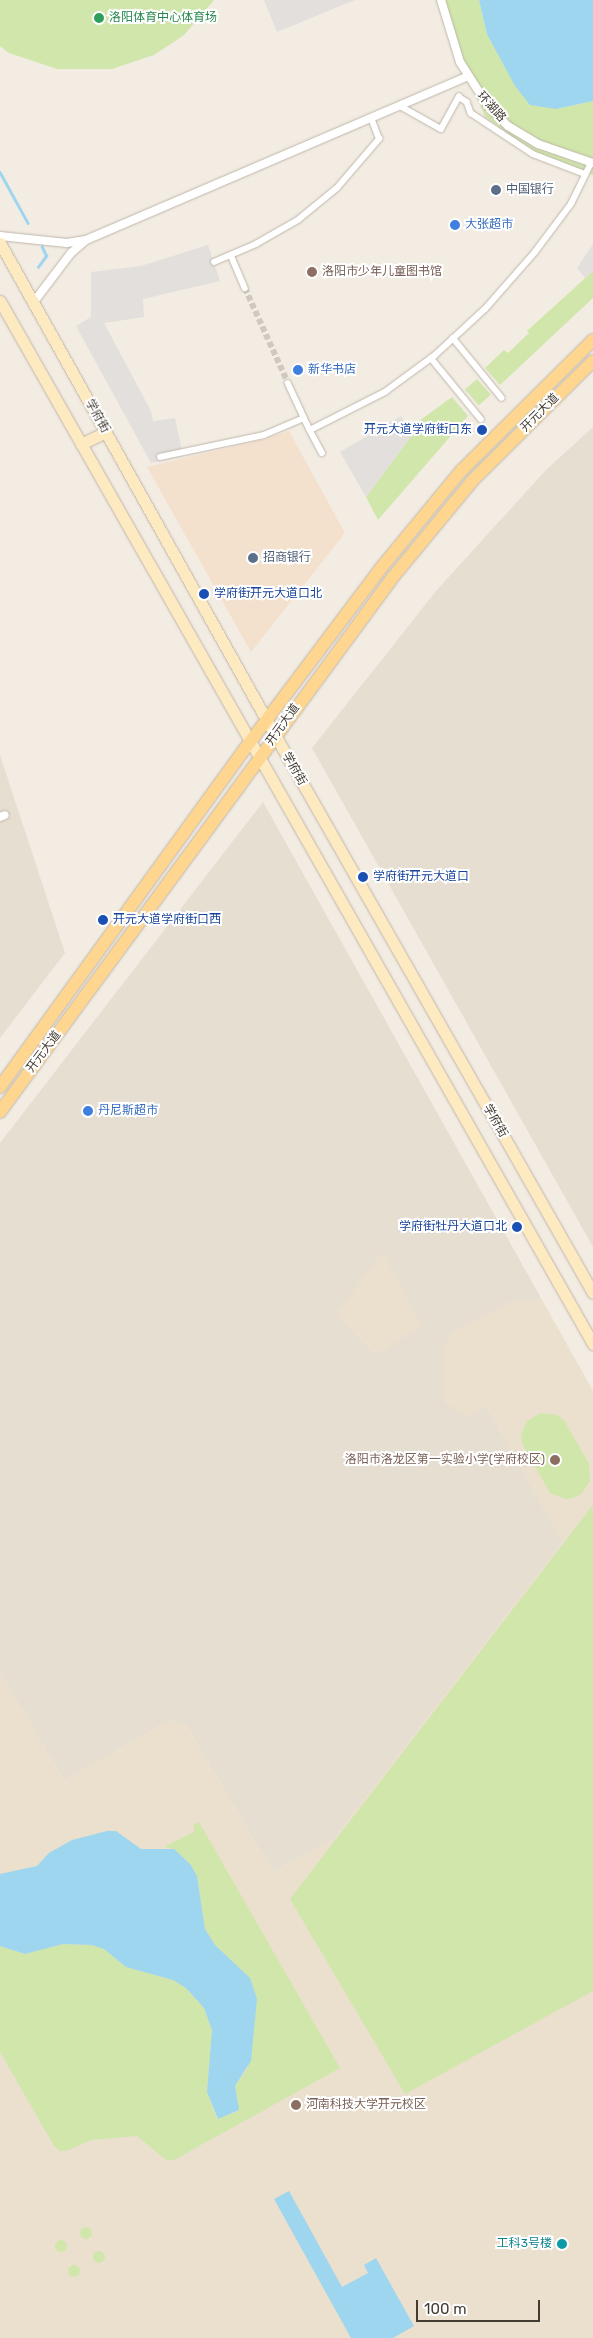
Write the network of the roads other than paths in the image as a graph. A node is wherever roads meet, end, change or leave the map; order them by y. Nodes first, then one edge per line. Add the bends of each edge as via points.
1 (441, 0) edge
2 (468, 77) junction
3 (400, 106) junction
4 (371, 118) junction
5 (592, 163) edge
6 (585, 174) junction
7 (0, 236) edge
8 (86, 240) junction
9 (0, 244) edge
10 (231, 255) junction
11 (214, 262) dead end
12 (246, 288) tunnel mouth
13 (0, 301) edge
14 (33, 303) junction
15 (453, 338) junction
16 (593, 340) edge
17 (431, 358) junction
18 (593, 361) edge
19 (288, 383) tunnel mouth
20 (502, 398) dead end
21 (304, 418) junction
22 (481, 418) dead end
23 (310, 430) junction
24 (106, 432) junction
25 (82, 444) junction
26 (322, 453) dead end
27 (160, 457) dead end
28 (267, 721) junction
29 (275, 736) junction
30 (250, 742) junction
31 (259, 758) junction
32 (0, 1087) edge
33 (0, 1112) edge
34 (593, 1293) edge
35 (593, 1344) edge

1 - 2 street, 环湖路
2 - 3 street
2 - 5 street, 环湖路 via 488,106 508,126 551,150
3 - 4 street
3 - 6 street via 440,129 458,97 468,102 471,113 533,154
4 - 8 street
4 - 10 street via 380,138 337,188 298,220
5 - 6 street
6 - 15 street via 571,204 535,252 485,309
7 - 8 street via 66,243
8 - 14 street via 71,253
9 - 14 main road, 学府街
10 - 11 street
10 - 12 street
13 - 25 main road, 学府街
14 - 24 main road, 学府街
15 - 17 street
15 - 20 street
16 - 28 main road, 开元大道 via 461,471 381,568
17 - 22 street
17 - 23 street via 385,392
18 - 29 main road, 开元大道 via 472,481 393,577
19 - 21 street
21 - 23 street
21 - 27 street via 264,435
23 - 26 street
24 - 25 main road
24 - 28 main road, 学府街
25 - 30 main road, 学府街
28 - 29 main road, 学府街
28 - 30 main road, 开元大道
29 - 31 main road, 开元大道
29 - 34 main road, 学府街
30 - 31 main road, 学府街
30 - 32 main road, 开元大道
31 - 33 main road, 开元大道
31 - 35 main road, 学府街

